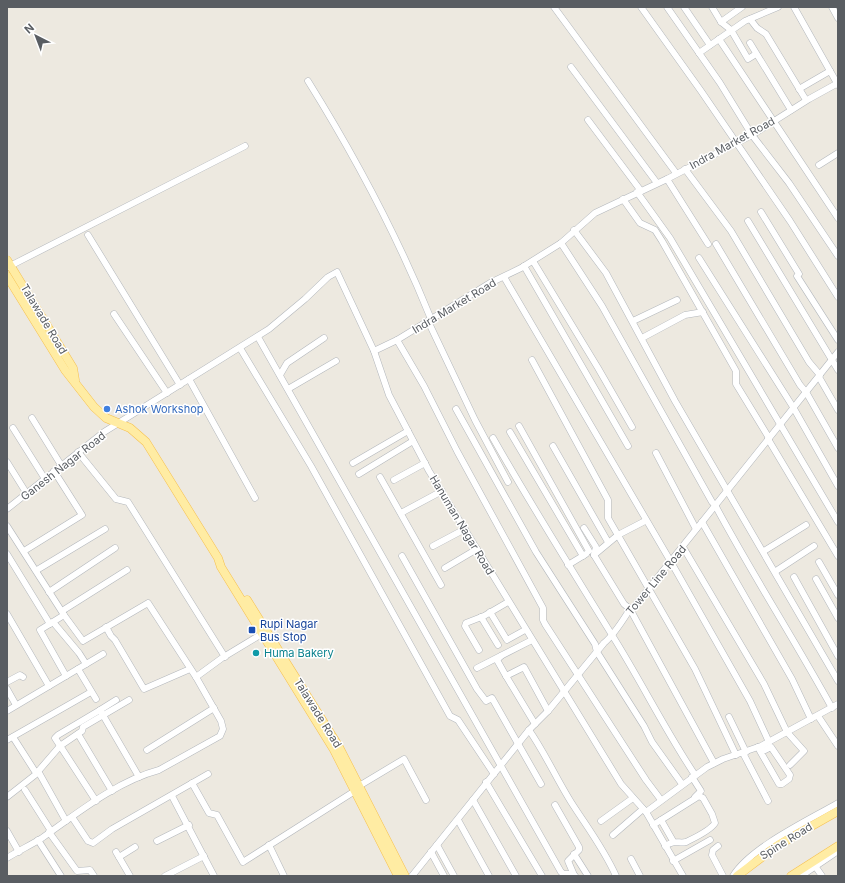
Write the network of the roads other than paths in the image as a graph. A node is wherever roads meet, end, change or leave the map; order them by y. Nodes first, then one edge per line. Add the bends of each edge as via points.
1 (554, 7) edge
2 (641, 7) edge
3 (667, 7) edge
4 (684, 7) edge
5 (712, 7) edge
6 (742, 7) edge
7 (778, 7) edge
8 (794, 7) edge
9 (832, 7) edge
10 (838, 18) edge
11 (750, 19) junction
12 (721, 22) junction
13 (731, 30) junction
14 (719, 38) junction
15 (750, 43) dead end
16 (710, 45) junction
17 (699, 53) junction
18 (756, 54) junction
19 (571, 67) dead end
20 (830, 71) junction
21 (308, 81) dead end
22 (838, 84) edge
23 (799, 89) junction
24 (806, 100) junction
25 (791, 110) junction
26 (588, 120) dead end
27 (773, 121) junction
28 (752, 135) junction
29 (736, 142) junction
30 (245, 146) dead end
31 (837, 155) edge
32 (819, 165) dead end
33 (685, 169) junction
34 (676, 173) junction
35 (667, 179) junction
36 (658, 183) junction
37 (639, 191) junction
38 (623, 199) junction
39 (761, 212) dead end
40 (838, 218) edge
41 (748, 221) dead end
42 (574, 230) junction
43 (88, 235) dead end
44 (561, 243) junction
45 (708, 244) dead end
46 (716, 244) dead end
47 (838, 256) edge
48 (699, 258) dead end
49 (533, 261) junction
50 (9, 264) edge
51 (524, 266) junction
52 (7, 276) edge
53 (504, 277) junction
54 (838, 297) edge
55 (676, 300) dead end
56 (703, 312) junction
57 (114, 314) dead end
58 (429, 320) junction
59 (633, 322) junction
60 (258, 337) junction
61 (324, 338) dead end
62 (642, 338) junction
63 (397, 340) junction
64 (838, 340) edge
65 (240, 348) junction
66 (374, 351) junction
67 (838, 352) edge
68 (532, 360) dead end
69 (832, 360) junction
70 (336, 361) dead end
71 (838, 370) edge
72 (280, 375) junction
73 (819, 376) junction
74 (189, 379) junction
75 (75, 381) junction
76 (180, 385) junction
77 (288, 389) junction
78 (806, 392) junction
79 (167, 393) junction
80 (793, 407) junction
81 (456, 409) dead end
82 (838, 410) edge
83 (32, 418) dead end
84 (119, 423) junction
85 (780, 425) junction
86 (519, 426) dead end
87 (12, 428) dead end
88 (632, 428) dead end
89 (408, 431) junction
90 (510, 432) dead end
91 (493, 438) dead end
92 (769, 439) junction
93 (413, 441) junction
94 (553, 446) dead end
95 (628, 446) dead end
96 (838, 448) edge
97 (78, 452) junction
98 (656, 453) dead end
99 (7, 462) edge
100 (425, 462) junction
101 (353, 463) dead end
102 (61, 465) junction
103 (54, 471) junction
104 (359, 474) dead end
105 (380, 477) dead end
106 (45, 479) junction
107 (394, 480) dead end
108 (508, 482) dead end
109 (838, 486) edge
110 (728, 490) junction
111 (442, 491) junction
112 (27, 494) junction
113 (255, 498) dead end
114 (715, 505) junction
115 (7, 508) edge
116 (401, 513) junction
117 (646, 521) junction
118 (702, 522) junction
119 (838, 522) edge
120 (806, 525) dead end
121 (7, 526) edge
122 (584, 528) dead end
123 (105, 529) dead end
124 (465, 529) junction
125 (696, 529) junction
126 (618, 535) junction
127 (608, 542) junction
128 (433, 546) dead end
129 (683, 546) junction
130 (814, 546) dead end
131 (114, 548) dead end
132 (477, 549) junction
133 (24, 551) junction
134 (764, 551) junction
135 (592, 553) junction
136 (7, 554) edge
137 (402, 556) dead end
138 (583, 556) junction
139 (838, 556) edge
140 (671, 562) junction
141 (819, 562) dead end
142 (568, 565) junction
143 (444, 568) dead end
144 (37, 570) junction
145 (127, 570) dead end
146 (776, 571) junction
147 (794, 577) dead end
148 (816, 579) dead end
149 (441, 585) dead end
150 (649, 588) junction
151 (49, 592) junction
152 (838, 595) edge
153 (508, 602) junction
154 (630, 609) junction
155 (490, 612) junction
156 (63, 613) junction
157 (7, 614) edge
158 (481, 617) junction
159 (838, 618) edge
160 (52, 623) junction
161 (106, 628) junction
162 (525, 630) junction
163 (264, 633) junction
164 (613, 636) junction
165 (532, 640) junction
166 (498, 645) dead end
167 (479, 650) dead end
168 (597, 652) junction
169 (102, 654) dead end
170 (500, 656) junction
171 (838, 656) edge
172 (225, 657) junction
173 (86, 664) junction
174 (190, 668) junction
175 (477, 668) dead end
176 (78, 669) junction
177 (577, 675) junction
178 (66, 676) junction
179 (506, 676) junction
180 (24, 677) dead end
181 (196, 677) junction
182 (838, 681) edge
183 (7, 682) edge
184 (49, 686) junction
185 (7, 690) edge
186 (564, 691) junction
187 (91, 692) junction
188 (96, 699) dead end
189 (116, 700) dead end
190 (129, 700) dead end
191 (838, 704) edge
192 (16, 705) junction
193 (214, 708) junction
194 (832, 708) junction
195 (7, 711) edge
196 (548, 711) junction
197 (101, 712) junction
198 (818, 716) junction
199 (729, 717) dead end
200 (811, 719) junction
201 (535, 724) junction
202 (529, 730) junction
203 (787, 732) junction
204 (78, 734) junction
205 (13, 737) junction
206 (7, 740) edge
207 (769, 742) junction
208 (518, 744) junction
209 (60, 746) junction
210 (838, 746) edge
211 (147, 750) dead end
212 (759, 750) junction
213 (744, 752) junction
214 (736, 755) junction
215 (714, 763) junction
216 (790, 765) dead end
217 (501, 766) junction
218 (37, 772) junction
219 (208, 774) dead end
220 (494, 774) junction
221 (694, 776) junction
222 (139, 777) junction
223 (486, 782) junction
224 (192, 783) junction
225 (541, 784) dead end
226 (682, 784) junction
227 (358, 788) junction
228 (25, 790) dead end
229 (112, 791) junction
230 (8, 795) edge
231 (172, 796) junction
232 (633, 798) junction
233 (426, 800) dead end
234 (661, 800) junction
235 (96, 801) junction
236 (768, 801) dead end
237 (472, 802) junction
238 (838, 803) edge
239 (556, 805) dead end
240 (644, 810) junction
241 (838, 810) edge
242 (69, 819) junction
243 (458, 820) junction
244 (661, 820) junction
245 (601, 821) dead end
246 (652, 823) junction
247 (189, 825) junction
248 (7, 830) edge
249 (50, 832) junction
250 (613, 835) dead end
251 (38, 840) junction
252 (710, 840) dead end
253 (157, 841) dead end
254 (673, 841) junction
255 (269, 845) junction
256 (437, 845) junction
257 (665, 846) junction
258 (718, 846) dead end
259 (838, 846) edge
260 (135, 847) dead end
261 (838, 851) edge
262 (19, 852) junction
263 (431, 852) junction
264 (574, 854) junction
265 (204, 856) junction
266 (7, 858) edge
267 (630, 859) dead end
268 (673, 861) junction
269 (815, 866) junction
270 (574, 875) edge
271 (61, 876) edge
272 (94, 876) edge
273 (130, 876) edge
274 (165, 876) edge
275 (214, 876) edge
276 (284, 876) edge
277 (398, 876) edge
278 (405, 876) edge
279 (412, 876) edge
280 (444, 876) edge
281 (454, 876) edge
282 (489, 876) edge
283 (516, 876) edge
284 (542, 876) edge
285 (588, 876) edge
286 (616, 876) edge
287 (640, 876) edge
288 (683, 876) edge
289 (723, 876) edge
290 (734, 876) edge
291 (737, 876) edge
292 (791, 876) edge
293 (801, 876) edge
294 (822, 876) edge

1 - 34 street
2 - 29 street
3 - 17 street
4 - 16 street
5 - 12 street
6 - 12 street
7 - 11 street
8 - 20 street
9 - 10 street
11 - 13 street
11 - 23 street via 766,34
12 - 13 street
13 - 14 street
13 - 18 street via 748,59
14 - 16 street
14 - 27 street
15 - 18 street
16 - 17 street
17 - 28 street
18 - 25 street
19 - 36 street
20 - 22 street
20 - 23 street
21 - 58 street via 388,220
22 - 24 street, Indra Market Road
23 - 24 street
24 - 25 street, Indra Market Road
25 - 27 street, Indra Market Road
26 - 37 street
27 - 28 street, Indra Market Road
27 - 40 street
28 - 29 street, Indra Market Road
28 - 47 street via 789,183
29 - 33 street, Indra Market Road
29 - 54 street
30 - 50 street
31 - 32 street
33 - 34 street, Indra Market Road
33 - 73 street via 725,221
34 - 35 street, Indra Market Road
35 - 36 street, Indra Market Road
35 - 45 street
36 - 37 street, Indra Market Road
37 - 38 street, Indra Market Road
37 - 85 street via 670,238
38 - 42 street, Indra Market Road via 595,213
38 - 56 street via 640,223 655,230
39 - 64 street via 799,274 797,276
41 - 69 street
42 - 44 street, Indra Market Road
42 - 59 street via 606,273
43 - 76 street
44 - 49 street, Indra Market Road
44 - 114 street via 602,306
46 - 78 street
48 - 80 street
49 - 51 street, Indra Market Road
49 - 88 street
50 - 75 main road, Talawade Road via 73,368
51 - 53 street, Indra Market Road
51 - 95 street
52 - 75 main road, Talawade Road via 65,370
53 - 58 street, Indra Market Road
53 - 117 street
55 - 59 street
56 - 62 street via 685,315
56 - 92 street via 736,371 736,384
57 - 79 street
58 - 63 street, Indra Market Road
58 - 108 street via 474,420
59 - 62 street
60 - 65 street
60 - 66 street via 337,272
60 - 72 street
61 - 72 street via 287,363
62 - 110 street via 675,401
63 - 66 street, Indra Market Road
63 - 177 street via 543,608 543,620
65 - 74 street
65 - 220 street via 315,473 450,716 458,720
66 - 89 street, Hanuman Nagar Road via 390,395
67 - 69 street, Tower Line Road
68 - 126 street via 608,500 607,515
69 - 71 street
69 - 73 street, Tower Line Road
70 - 77 street
72 - 77 street
73 - 78 street, Tower Line Road
73 - 82 street
74 - 76 street
74 - 113 street
75 - 84 main road, Talawade Road via 98,411 106,418
76 - 79 street
77 - 217 street
78 - 80 street, Tower Line Road
78 - 96 street
79 - 84 street
80 - 85 street, Tower Line Road
80 - 109 street
81 - 168 street via 536,552 595,644
83 - 102 street
84 - 97 street, Ganesh Nagar Road
84 - 163 main road, Talawade Road via 146,442 225,566
85 - 92 street, Tower Line Road
85 - 119 street
86 - 135 street
87 - 106 street
89 - 93 street, Hanuman Nagar Road
89 - 101 street
90 - 138 street
91 - 142 street
92 - 110 street, Tower Line Road
92 - 139 street
93 - 100 street, Hanuman Nagar Road
93 - 104 street
94 - 127 street
97 - 102 street, Ganesh Nagar Road
97 - 172 street via 116,499 128,502
98 - 125 street
99 - 112 street
100 - 107 street
100 - 111 street, Hanuman Nagar Road
102 - 103 street, Ganesh Nagar Road
103 - 106 street, Ganesh Nagar Road
103 - 133 street via 82,515
105 - 116 street
106 - 112 street, Ganesh Nagar Road
110 - 114 street, Tower Line Road
110 - 134 street
111 - 116 street
111 - 124 street, Hanuman Nagar Road
112 - 115 street, Ganesh Nagar Road
114 - 118 street, Tower Line Road
114 - 194 street
116 - 149 street
117 - 126 street
117 - 140 street
118 - 125 street, Tower Line Road
118 - 200 street via 792,679
120 - 134 street
121 - 133 street
122 - 135 street via 596,547
123 - 144 street
124 - 128 street
124 - 132 street, Hanuman Nagar Road
125 - 129 street, Tower Line Road
126 - 127 street
126 - 150 street
127 - 135 street
129 - 140 street, Tower Line Road
129 - 203 street via 764,684
130 - 146 street
131 - 151 street
132 - 143 street
132 - 153 street, Hanuman Nagar Road
133 - 144 street
134 - 146 street
135 - 138 street
135 - 154 street via 624,604
136 - 160 street
137 - 208 street via 477,689 486,701 492,698
138 - 142 street
140 - 150 street, Tower Line Road
140 - 207 street via 750,701
141 - 152 street
142 - 164 street
144 - 151 street
145 - 156 street
146 - 182 street
147 - 171 street
148 - 159 street
150 - 154 street, Tower Line Road
150 - 214 street via 695,669
151 - 156 street
153 - 155 street
153 - 162 street, Hanuman Nagar Road
154 - 164 street, Tower Line Road
154 - 215 street
155 - 158 street
155 - 162 street via 507,640
156 - 160 street
156 - 161 street via 83,640
157 - 184 street
158 - 166 street
158 - 167 street via 465,624
160 - 173 street
160 - 178 street via 40,630
161 - 174 street via 144,689
161 - 174 street via 148,603
162 - 165 street, Hanuman Nagar Road
163 - 172 street
163 - 227 main road, Talawade Road
164 - 168 street, Tower Line Road
164 - 221 street
165 - 170 street
165 - 186 street, Hanuman Nagar Road
168 - 177 street, Tower Line Road
168 - 226 street via 652,742
169 - 173 street
170 - 175 street
170 - 179 street via 497,660
172 - 181 street
173 - 176 street
174 - 181 street
176 - 178 street
176 - 187 street
177 - 186 street, Tower Line Road
177 - 234 street
178 - 184 street
179 - 196 street via 524,667
179 - 201 street
180 - 183 street via 20,675
181 - 193 street
184 - 192 street
185 - 192 street
186 - 196 street, Tower Line Road
186 - 232 street, Hanuman Nagar Road via 621,784
187 - 188 street
187 - 205 street
189 - 197 street
190 - 197 street
191 - 194 street
192 - 195 street
193 - 211 street
193 - 222 street via 224,728 220,736 158,770
194 - 198 street
196 - 201 street, Tower Line Road
197 - 204 street
197 - 209 street via 56,737
197 - 222 street
198 - 200 street
198 - 210 street
199 - 213 street
200 - 203 street
201 - 202 street, Tower Line Road
202 - 208 street, Tower Line Road
202 - 286 street
203 - 207 street
203 - 216 street via 804,751
204 - 209 street
204 - 229 street
205 - 206 street
205 - 218 street
207 - 212 street
208 - 217 street, Tower Line Road
208 - 225 street
209 - 218 street
209 - 235 street
212 - 212 street via 779,784 782,784 790,775 770,747
212 - 213 street
213 - 214 street
213 - 236 street
214 - 215 street
215 - 221 street
217 - 220 street, Tower Line Road
217 - 270 street via 561,872
218 - 230 street
218 - 242 street
219 - 224 street
220 - 223 street, Tower Line Road
221 - 226 street
221 - 246 street via 700,793
222 - 229 street
223 - 237 street, Tower Line Road
223 - 284 street
224 - 231 street
224 - 255 street via 209,813 217,815 243,862
226 - 234 street
227 - 233 street via 404,759
227 - 255 street
227 - 277 main road, Talawade Road
227 - 278 main road, Talawade Road
228 - 249 street
229 - 235 street
231 - 242 street via 91,843
231 - 247 street
232 - 240 street, Hanuman Nagar Road
232 - 245 street
234 - 240 street
235 - 242 street
237 - 243 street, Tower Line Road
237 - 283 street
238 - 290 street via 764,847
239 - 264 street via 579,847
240 - 246 street, Hanuman Nagar Road
240 - 250 street
241 - 291 main road, Spine Road via 778,845
242 - 249 street
243 - 256 street, Tower Line Road
243 - 282 street
244 - 246 street
244 - 254 street
244 - 254 street via 701,796 712,814 715,823 710,828 684,842
246 - 257 street, Hanuman Nagar Road
247 - 253 street
247 - 265 street
248 - 262 street
249 - 251 street
249 - 272 street via 77,871 90,870
251 - 262 street
251 - 271 street
252 - 268 street
254 - 257 street
255 - 276 street
256 - 263 street, Tower Line Road
256 - 281 street
257 - 268 street, Hanuman Nagar Road
258 - 289 street via 712,854
259 - 292 main road
260 - 273 street via 118,855
261 - 269 street
262 - 266 street
263 - 279 street, Tower Line Road
263 - 280 street
264 - 270 street via 568,861
264 - 285 street
265 - 274 street
265 - 275 street
267 - 287 street
268 - 288 street, Hanuman Nagar Road
269 - 293 street
269 - 294 street

